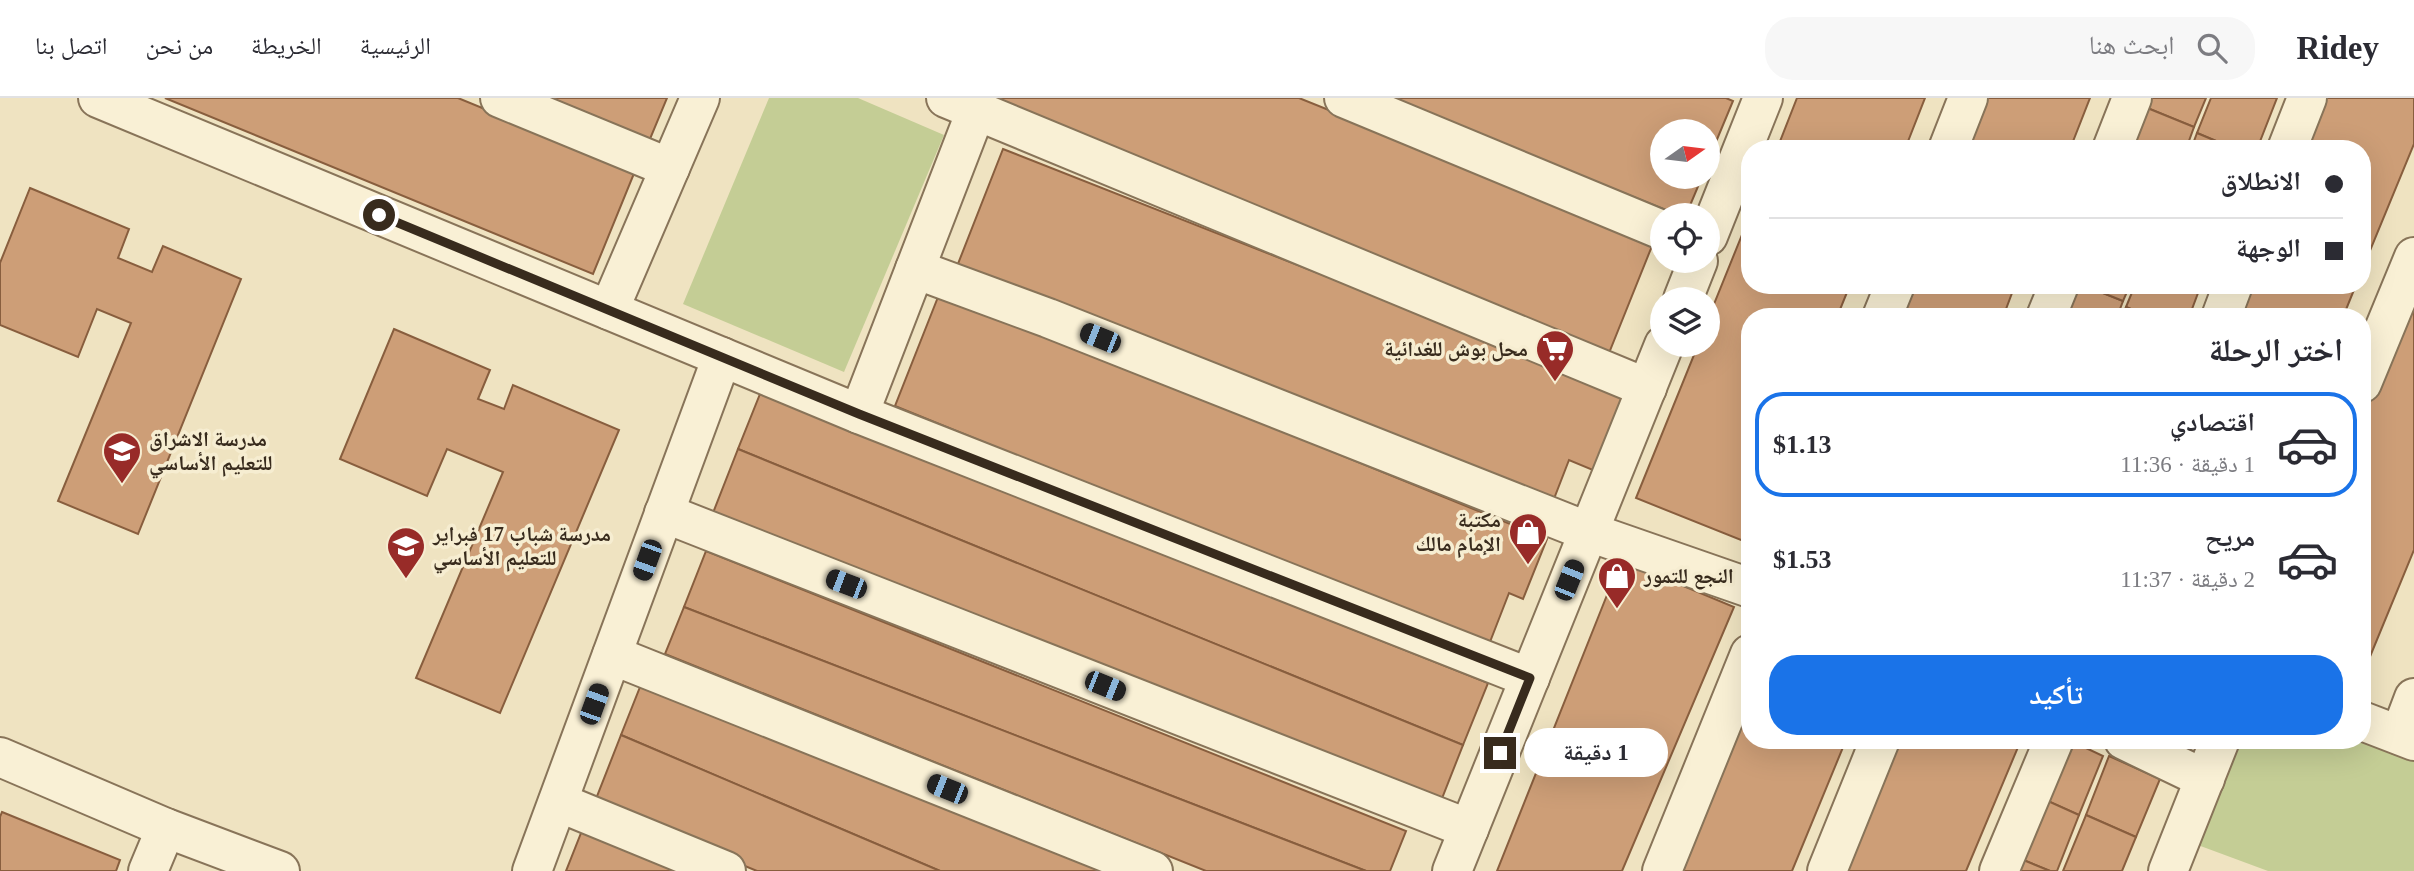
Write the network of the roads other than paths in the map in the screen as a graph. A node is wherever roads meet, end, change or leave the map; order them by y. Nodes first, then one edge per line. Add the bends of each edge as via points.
1 (98, 98) edge
2 (500, 98) edge
3 (700, 98) edge
4 (1344, 98) edge
5 (1968, 98) edge
6 (2132, 98) edge
7 (2307, 98) edge
8 (1759, 99) edge
9 (961, 104) edge
10 (1744, 140) edge
11 (1952, 140) edge
12 (2116, 140) edge
13 (2291, 140) edge
14 (1741, 147) edge
15 (670, 168) junction
16 (1720, 204) edge
17 (1650, 225) edge
18 (2414, 257) edge
19 (915, 269) junction
20 (609, 310) junction
21 (722, 357) junction
22 (1659, 357) edge
23 (2371, 361) edge
24 (1647, 388) junction
25 (859, 414) junction
26 (664, 513) junction
27 (1589, 532) junction
28 (1741, 585) edge
29 (612, 655) junction
30 (1741, 676) edge
31 (1530, 678) junction
32 (2414, 698) edge
33 (2371, 724) edge
34 (2407, 738) edge
35 (1876, 749) edge
36 (2050, 749) edge
37 (2143, 749) edge
38 (2217, 749) edge
39 (0, 757) edge
40 (2205, 779) junction
41 (558, 802) junction
42 (166, 828) junction
43 (1469, 829) junction
44 (148, 871) edge
45 (281, 871) edge
46 (532, 871) edge
47 (726, 871) edge
48 (1153, 871) edge
49 (1452, 871) edge
50 (1662, 871) edge
51 (1827, 871) edge
52 (1999, 871) edge
53 (2168, 871) edge

1 - 20 street
2 - 15 street
3 - 15 street
4 - 17 street
5 - 11 street
6 - 12 street
7 - 13 street
8 - 10 street
9 - 19 street
9 - 24 street
14 - 16 street
15 - 20 street
18 - 23 street
19 - 25 street
19 - 27 street
20 - 21 street
21 - 25 street
21 - 26 street
22 - 24 street
24 - 27 street
25 - 31 street
26 - 29 street
26 - 43 street
27 - 28 street
27 - 31 street
29 - 41 street
29 - 48 street
30 - 50 street
31 - 43 street
32 - 34 street
33 - 34 street
35 - 51 street
36 - 52 street
37 - 40 street
38 - 40 street
39 - 42 street
40 - 53 street
41 - 46 street
41 - 47 street
42 - 44 street
42 - 45 street
43 - 49 street

